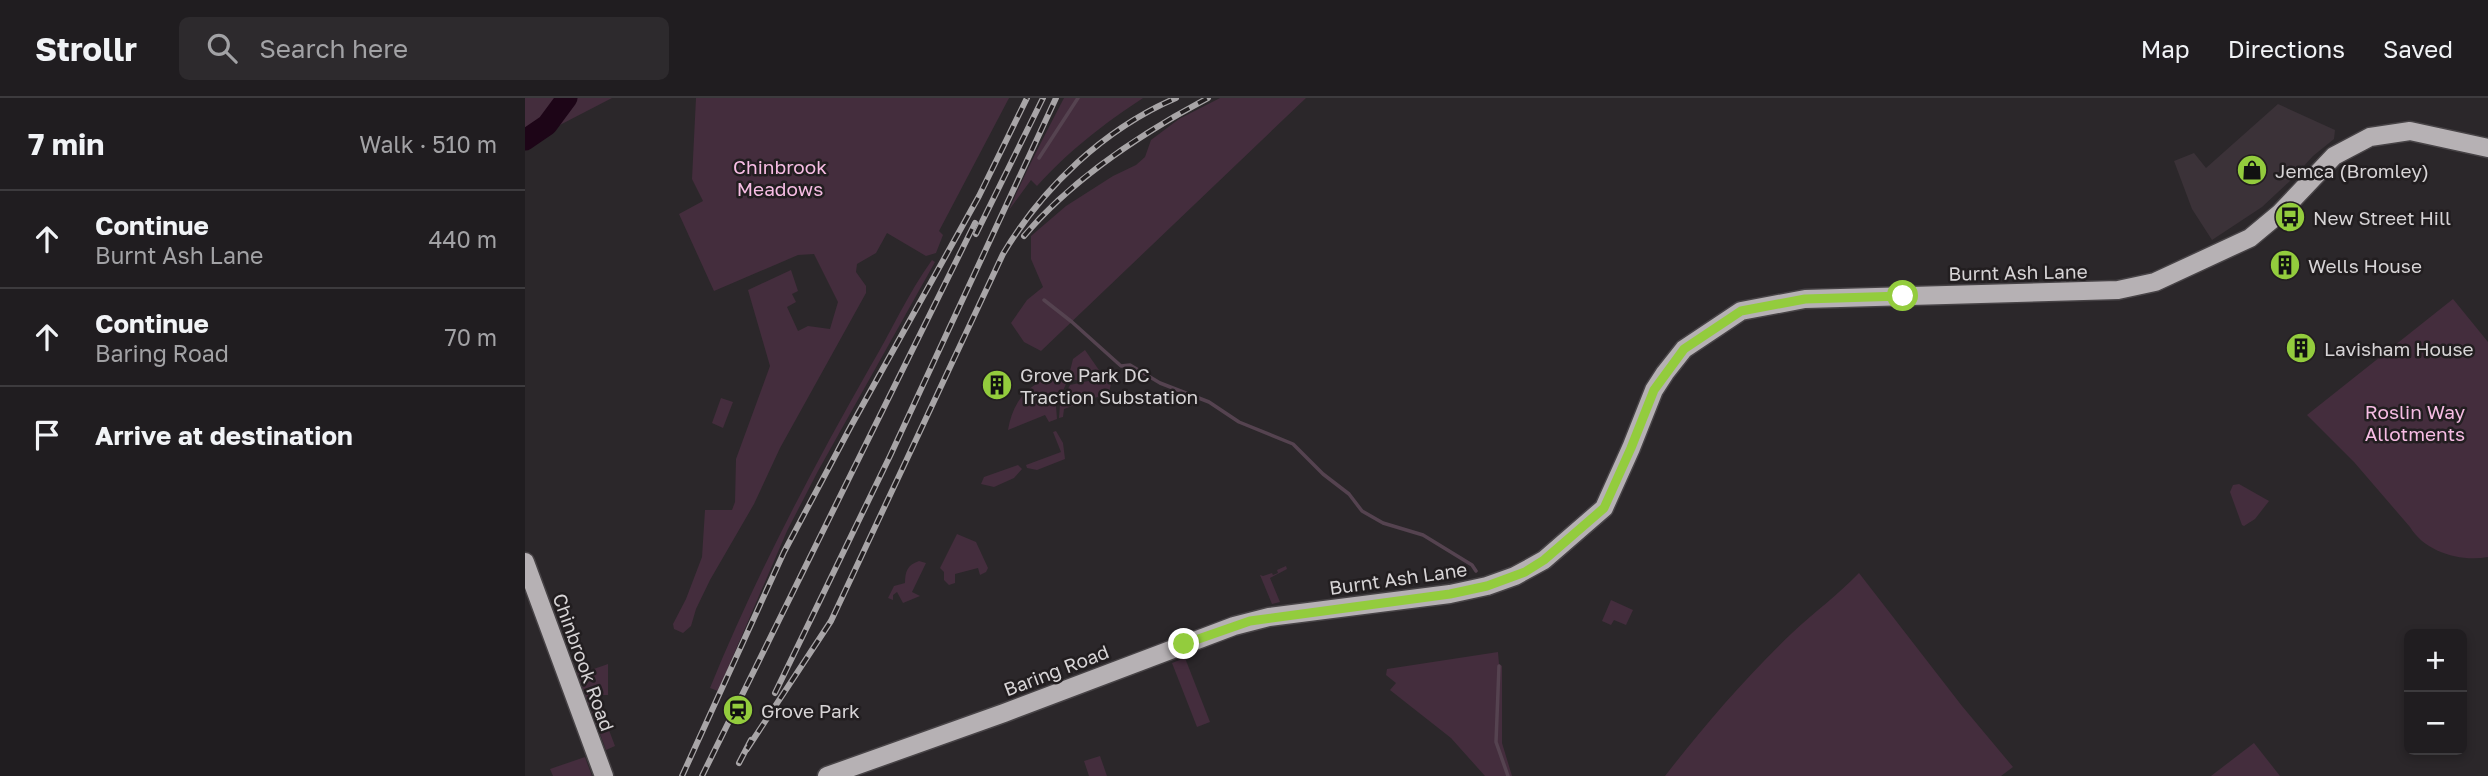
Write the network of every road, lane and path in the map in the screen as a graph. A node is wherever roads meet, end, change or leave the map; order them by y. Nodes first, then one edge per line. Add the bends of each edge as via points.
1 (2488, 148) edge
2 (525, 562) edge
3 (1302, 613) joint
4 (604, 776) edge
5 (827, 776) edge

1 - 3 main road, Burnt Ash Lane via 2410,131 2370,137 2334,156 2250,238 2155,282 2130,288 1805,299 1741,311 1684,349 1654,390 1604,508 1544,560 1506,580 1450,594
2 - 4 main road, Chinbrook Road
3 - 5 main road, Baring Road via 1234,626

